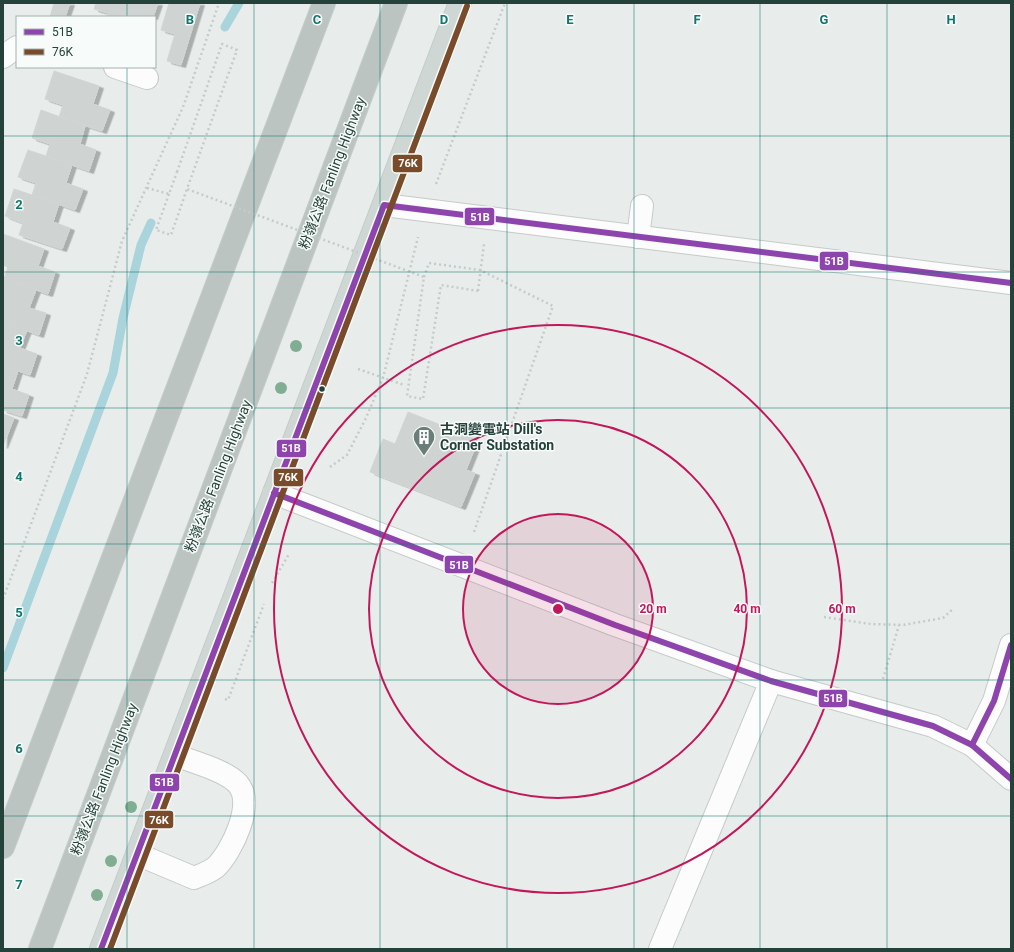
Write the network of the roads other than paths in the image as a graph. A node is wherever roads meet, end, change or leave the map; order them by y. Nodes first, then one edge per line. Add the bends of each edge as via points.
1 (324, 3) edge
2 (396, 3) edge
3 (460, 3) edge
4 (16, 48) edge
5 (3, 57) edge
6 (119, 68) edge
7 (147, 78) dead end
8 (384, 205) junction
9 (642, 206) dead end
10 (638, 237) junction
11 (1011, 283) edge
12 (274, 493) junction
13 (1011, 645) edge
14 (771, 681) junction
15 (972, 745) junction
16 (175, 755) junction
17 (1011, 779) edge
18 (3, 847) edge
19 (137, 854) junction
20 (40, 949) edge
21 (101, 949) edge
22 (660, 949) edge

1 - 18 highway
2 - 20 highway, 粉嶺公路 Fanling Highway
3 - 8 main road
4 - 5 street
6 - 7 street
8 - 10 street
8 - 12 main road
9 - 10 street
10 - 11 street
12 - 14 street via 615,625
12 - 16 main road
13 - 15 street via 994,701
14 - 15 street via 933,726
14 - 22 street
15 - 17 street
16 - 19 main road
16 - 19 street via 227,776 238,785 244,794 243,818 235,838 216,867 194,878
19 - 21 main road

